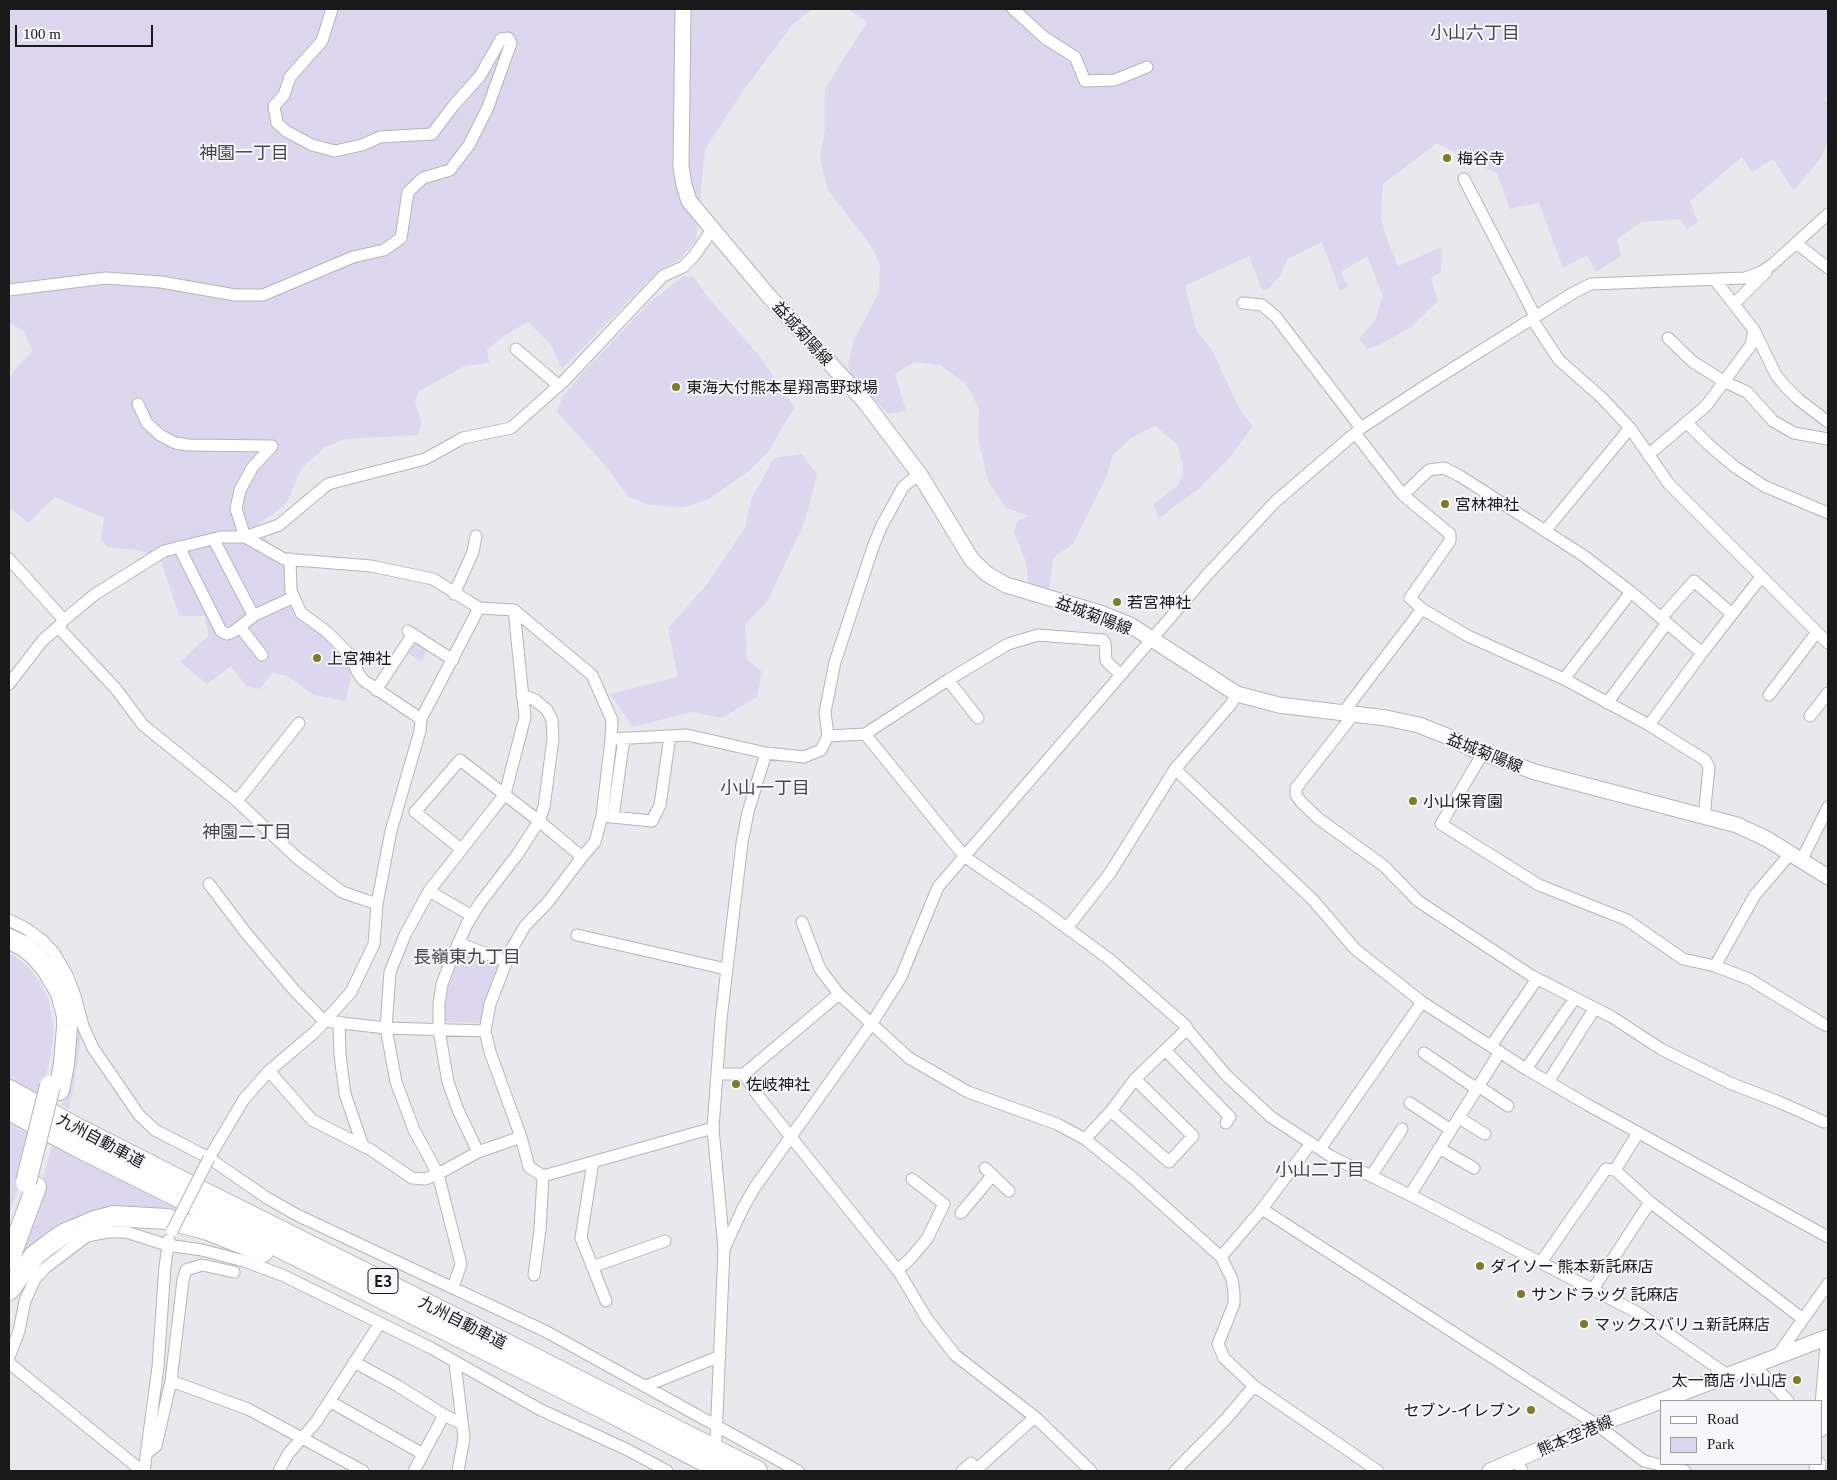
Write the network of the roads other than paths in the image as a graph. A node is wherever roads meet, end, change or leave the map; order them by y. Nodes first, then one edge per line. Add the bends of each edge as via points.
1 (332, 9) edge
2 (684, 9) edge
3 (1013, 9) edge
4 (1147, 66) dead end
5 (1464, 179) dead end
6 (1828, 214) edge
7 (712, 230) junction
8 (1796, 243) junction
9 (1773, 264) junction
10 (1828, 268) edge
11 (1715, 280) junction
12 (9, 290) edge
13 (1243, 303) dead end
14 (1734, 304) junction
15 (1534, 317) junction
16 (1754, 330) junction
17 (1668, 338) dead end
18 (516, 350) dead end
19 (1725, 382) junction
20 (559, 386) junction
21 (138, 404) dead end
22 (1826, 417) edge
23 (1686, 422) junction
24 (1630, 428) junction
25 (1358, 431) junction
26 (1828, 440) edge
27 (1648, 455) junction
28 (920, 475) junction
29 (1403, 495) junction
30 (1828, 513) edge
31 (1545, 531) junction
32 (476, 536) dead end
33 (245, 537) junction
34 (214, 540) junction
35 (179, 547) junction
36 (9, 559) edge
37 (290, 559) junction
38 (1761, 577) junction
39 (1631, 592) junction
40 (454, 594) junction
41 (294, 597) junction
42 (479, 608) junction
43 (1422, 609) junction
44 (514, 610) junction
45 (1732, 614) junction
46 (255, 615) junction
47 (1664, 621) junction
48 (61, 623) junction
49 (240, 627) junction
50 (1817, 632) junction
51 (1152, 640) junction
52 (1828, 643) edge
53 (1702, 653) junction
54 (262, 655) dead end
55 (453, 660) junction
56 (1121, 675) junction
57 (948, 680) junction
58 (1564, 680) junction
59 (9, 684) edge
60 (376, 690) junction
61 (1828, 693) edge
62 (1237, 694) junction
63 (1769, 694) dead end
64 (522, 695) junction
65 (1607, 703) junction
66 (1347, 714) junction
67 (1810, 716) dead end
68 (421, 718) junction
69 (978, 718) dead end
70 (299, 723) dead end
71 (1649, 725) junction
72 (865, 734) junction
73 (670, 736) junction
74 (828, 736) junction
75 (624, 738) junction
76 (612, 739) junction
77 (766, 753) junction
78 (1483, 753) junction
79 (1175, 769) junction
80 (505, 794) junction
81 (237, 801) junction
82 (1828, 807) edge
83 (607, 816) junction
84 (1704, 817) junction
85 (539, 821) junction
86 (461, 849) junction
87 (582, 857) junction
88 (965, 857) junction
89 (1795, 857) junction
90 (1828, 877) edge
91 (209, 884) dead end
92 (429, 891) junction
93 (377, 904) junction
94 (472, 916) junction
95 (802, 922) dead end
96 (10, 924) edge
97 (1067, 928) junction
98 (577, 935) dead end
99 (458, 943) junction
100 (9, 948) edge
101 (506, 961) junction
102 (1715, 966) junction
103 (726, 969) junction
104 (1537, 979) junction
105 (839, 994) junction
106 (1575, 998) junction
107 (1422, 1002) junction
108 (1595, 1008) junction
109 (324, 1020) junction
110 (339, 1022) junction
111 (872, 1023) junction
112 (1828, 1026) edge
113 (386, 1028) junction
114 (1187, 1029) junction
115 (439, 1030) junction
116 (485, 1031) junction
117 (1496, 1049) junction
118 (1166, 1051) junction
119 (1424, 1053) dead end
120 (1526, 1070) junction
121 (269, 1071) junction
122 (717, 1074) junction
123 (744, 1074) junction
124 (1135, 1079) junction
125 (1548, 1082) junction
126 (54, 1088) junction
127 (1477, 1088) junction
128 (9, 1090) edge
129 (1410, 1103) dead end
130 (1508, 1106) dead end
131 (9, 1110) edge
132 (1110, 1111) junction
133 (1231, 1117) dead end
134 (1458, 1118) junction
135 (1824, 1122) dead end
136 (714, 1128) junction
137 (1402, 1129) dead end
138 (1451, 1130) junction
139 (1638, 1133) junction
140 (1485, 1134) dead end
141 (791, 1136) junction
142 (521, 1137) junction
143 (1084, 1139) junction
144 (363, 1146) junction
145 (1316, 1146) junction
146 (1439, 1148) junction
147 (478, 1152) junction
148 (209, 1158) junction
149 (593, 1162) junction
150 (1474, 1168) dead end
151 (1614, 1170) junction
152 (438, 1174) junction
153 (543, 1176) junction
154 (1371, 1176) junction
155 (912, 1179) dead end
156 (31, 1185) junction
157 (1010, 1191) dead end
158 (1410, 1195) junction
159 (1650, 1202) junction
160 (1262, 1209) junction
161 (961, 1213) dead end
162 (9, 1232) edge
163 (1828, 1237) edge
164 (665, 1241) dead end
165 (167, 1245) junction
166 (724, 1249) junction
167 (1222, 1256) junction
168 (9, 1260) edge
169 (1541, 1262) junction
170 (592, 1267) junction
171 (897, 1270) junction
172 (234, 1272) dead end
173 (534, 1275) dead end
174 (1828, 1284) edge
175 (453, 1288) junction
176 (1593, 1289) junction
177 (9, 1290) edge
178 (606, 1301) dead end
179 (1803, 1320) junction
180 (428, 1321) junction
181 (380, 1323) junction
182 (1828, 1338) edge
183 (1828, 1345) edge
184 (720, 1356) junction
185 (1777, 1356) junction
186 (9, 1357) edge
187 (354, 1362) junction
188 (9, 1363) edge
189 (455, 1363) junction
190 (1754, 1365) junction
191 (1729, 1376) junction
192 (171, 1381) junction
193 (646, 1386) junction
194 (1254, 1386) junction
195 (1664, 1400) edge
196 (1787, 1400) edge
197 (329, 1401) junction
198 (1660, 1401) edge
199 (444, 1415) junction
200 (1822, 1416) edge
201 (1035, 1417) junction
202 (462, 1424) junction
203 (1597, 1425) junction
204 (718, 1426) junction
205 (302, 1437) junction
206 (716, 1439) dead end
207 (147, 1453) junction
208 (423, 1454) junction
209 (1660, 1465) edge
210 (1660, 1465) edge
211 (1519, 1466) edge
212 (143, 1471) edge
213 (279, 1471) edge
214 (363, 1471) edge
215 (414, 1471) edge
216 (458, 1471) edge
217 (667, 1471) edge
218 (723, 1471) edge
219 (757, 1471) edge
220 (798, 1471) edge
221 (962, 1471) edge
222 (1092, 1471) edge
223 (1175, 1471) edge
224 (1378, 1471) edge
225 (1490, 1471) edge
226 (1685, 1471) edge

1 - 12 street via 322,41 290,77 284,94 274,106 277,123 286,131 312,145 335,151 380,137 432,134 480,76 501,39 508,38 511,43 488,107 469,145 450,170 423,178 408,192 401,238 384,250 353,257 262,295 106,278
2 - 7 main road, 益城菊陽線 via 680,168 689,201
3 - 4 street via 1045,38 1075,57 1085,81 1115,80
5 - 15 street
6 - 8 street
7 - 20 street via 694,256 683,267 663,276
7 - 28 main road, 益城菊陽線 via 865,402
8 - 9 street
8 - 10 street
9 - 11 street via 1745,278
9 - 14 street
11 - 14 street
11 - 15 street via 1591,284
13 - 25 street via 1262,305 1276,317
14 - 16 street
15 - 24 street via 1559,360
15 - 25 street
16 - 19 street via 1751,345
16 - 22 street via 1776,375 1785,386 1798,399
17 - 19 street via 1693,362
18 - 20 street
19 - 23 street via 1706,406
19 - 26 street via 1747,392 1773,421 1794,433
20 - 33 street via 511,428 463,438 425,459 328,484 279,525
21 - 33 street via 147,423 175,443 272,446 252,468 240,490 236,509
23 - 27 street
23 - 30 street via 1710,446 1764,486
24 - 27 street
24 - 31 street
25 - 29 street
25 - 51 street via 1275,502
27 - 38 street via 1670,484
28 - 51 main road, 益城菊陽線 via 972,560 987,574 1006,586 1130,625
28 - 74 street via 903,487 873,547 835,662 825,712
29 - 31 street via 1429,470 1444,468
29 - 43 street via 1450,534 1450,541 1410,598
31 - 39 street
32 - 40 street via 473,552
33 - 34 street
33 - 37 street via 284,559
34 - 35 street
34 - 46 street
35 - 48 street via 164,551 94,595
35 - 49 street via 221,631 227,634
36 - 48 street
37 - 40 street via 371,566 432,579
37 - 41 street
38 - 45 street
38 - 50 street
39 - 47 street
39 - 58 street
40 - 42 street
41 - 46 street
41 - 60 street via 301,613 326,631 351,656 363,680
42 - 44 street
42 - 55 street
43 - 58 street via 1468,636
43 - 66 street
44 - 64 street
44 - 76 street via 592,675 612,720
45 - 47 street via 1694,582
45 - 53 street
46 - 49 street
47 - 53 street
47 - 65 street
48 - 59 street via 43,640
48 - 81 street via 143,725
49 - 54 street
50 - 52 street
50 - 63 street via 1782,671
51 - 56 street
51 - 62 main road, 益城菊陽線
53 - 71 street
55 - 60 street via 410,632
55 - 68 street
56 - 57 street via 1106,661 1103,640 1038,635 1008,644
56 - 88 street
57 - 69 street
57 - 72 street
58 - 65 street
60 - 68 street
61 - 67 street
62 - 66 main road, 益城菊陽線 via 1279,705
62 - 79 street
64 - 80 street via 525,717
64 - 85 street via 535,700 547,710 552,720 544,807
65 - 71 street
66 - 78 main road, 益城菊陽線 via 1419,726
66 - 104 street via 1296,788 1296,795 1319,819 1384,866 1418,901
68 - 93 street via 391,831
70 - 81 street
71 - 84 street via 1705,760 1709,767
72 - 74 street
72 - 88 street
73 - 75 street
73 - 77 street via 687,735
73 - 83 street via 660,805 652,821
74 - 77 street via 821,750 804,757
75 - 76 street
75 - 83 street
76 - 83 street
77 - 103 street via 742,843
78 - 84 main road, 益城菊陽線 via 1535,772
78 - 102 street via 1441,824 1539,885 1627,920 1683,959
79 - 97 street via 1110,874
79 - 107 street via 1313,900 1355,948
80 - 85 street
80 - 86 street
80 - 86 street via 460,760 415,812
81 - 93 street via 296,857 342,892
82 - 89 street
83 - 87 street via 595,842
84 - 89 main road, 益城菊陽線 via 1737,825
85 - 87 street
85 - 94 street
86 - 92 street
87 - 101 street via 525,926
88 - 97 street
88 - 111 street via 938,887 901,977
89 - 90 main road, 益城菊陽線
89 - 102 street via 1755,895
91 - 109 street via 246,934
92 - 94 street
92 - 113 street via 405,935 390,972
93 - 109 street via 374,944 351,992
94 - 99 street
95 - 105 street via 820,969
96 - 126 highway via 61,993 68,1028 64,1064
96 - 148 street via 27,929 54,953 67,975 93,1048 139,1115 155,1130
97 - 114 street via 1109,959
98 - 103 street
99 - 101 street
99 - 115 street via 442,984
100 - 126 highway via 36,969 54,1000 59,1042
101 - 116 street via 490,1004
102 - 112 street via 1750,978
103 - 122 street
104 - 106 street
104 - 117 street
105 - 111 street
105 - 123 street
106 - 108 street
106 - 120 street
107 - 117 street
107 - 145 street
108 - 125 street
108 - 135 street via 1661,1049 1730,1084
109 - 110 street
109 - 121 street
110 - 113 street
110 - 144 street via 346,1094
111 - 141 street
111 - 143 street via 909,1058 968,1092 1057,1124
113 - 115 street
113 - 152 street via 396,1082 414,1130
114 - 118 street
114 - 145 street via 1227,1076 1271,1117
115 - 116 street
115 - 147 street via 448,1082
116 - 142 street
117 - 120 street
117 - 127 street
118 - 124 street
118 - 133 street
119 - 127 street
120 - 125 street
121 - 144 street via 312,1120
121 - 148 street via 244,1099
122 - 123 street
122 - 136 street
123 - 141 street
124 - 132 street
124 - 132 street via 1193,1136 1169,1162
125 - 139 street
126 - 156 highway
127 - 130 street
127 - 134 street
128 - 219 highway, 九州自動車道 / E3 via 73,1126
129 - 138 street
131 - 180 highway, 九州自動車道 / E3
132 - 143 street
134 - 138 street
134 - 140 street
136 - 149 street
136 - 166 street
137 - 154 street
138 - 146 street
139 - 151 street
139 - 163 street
141 - 166 street via 755,1187
141 - 171 street
142 - 147 street
142 - 153 street via 529,1167
143 - 167 street
144 - 152 street via 412,1178 425,1179
145 - 154 street
145 - 160 street
146 - 150 street
146 - 158 street
147 - 152 street
148 - 165 street, bridge
148 - 175 street via 297,1215
149 - 153 street
149 - 170 street via 581,1238
151 - 159 street
151 - 169 street via 1606,1169
152 - 175 street via 461,1264
153 - 173 street
154 - 158 street
155 - 171 street via 944,1204 927,1239
156 - 162 highway
156 - 168 highway
157 - 161 street via 989,1172
158 - 169 street
159 - 176 street
159 - 179 street
160 - 167 street
160 - 203 street
164 - 170 street
165 - 181 street via 244,1261 282,1275
165 - 186 street via 126,1232 87,1236 35,1279 25,1301
165 - 207 street via 158,1368
166 - 184 street
167 - 194 street via 1232,1279 1234,1304 1218,1344 1224,1358
169 - 176 street
170 - 178 street
171 - 201 street via 927,1319 955,1355
172 - 192 street via 202,1265 186,1270
174 - 179 street
175 - 193 street via 546,1332
176 - 191 street via 1638,1313
177 - 180 highway via 34,1256 64,1234 114,1216 135,1216 167,1219 208,1230
179 - 185 street
180 - 218 highway, 九州自動車道 / E3
181 - 187 street
181 - 189 street
182 - 185 main road, 熊本空港線
183 - 200 main road
184 - 193 street
184 - 204 street
185 - 190 main road, 熊本空港線
187 - 197 street
187 - 199 street
188 - 212 street
189 - 202 street
189 - 217 street via 541,1410
190 - 191 main road, 熊本空港線
190 - 196 street
191 - 195 main road, 熊本空港線
192 - 205 street via 248,1409
192 - 207 street via 156,1446
193 - 204 street
194 - 223 street
194 - 224 street
197 - 205 street
197 - 208 street
198 - 203 main road, 熊本空港線
199 - 202 street
199 - 208 street
201 - 221 street via 976,1470 971,1463
201 - 222 street
202 - 216 street via 464,1438
203 - 209 street via 1644,1461
203 - 211 main road, 熊本空港線
204 - 206 street
204 - 220 street
205 - 213 street
205 - 214 street
207 - 212 street
208 - 215 street
210 - 226 street
211 - 225 main road, 熊本空港線

